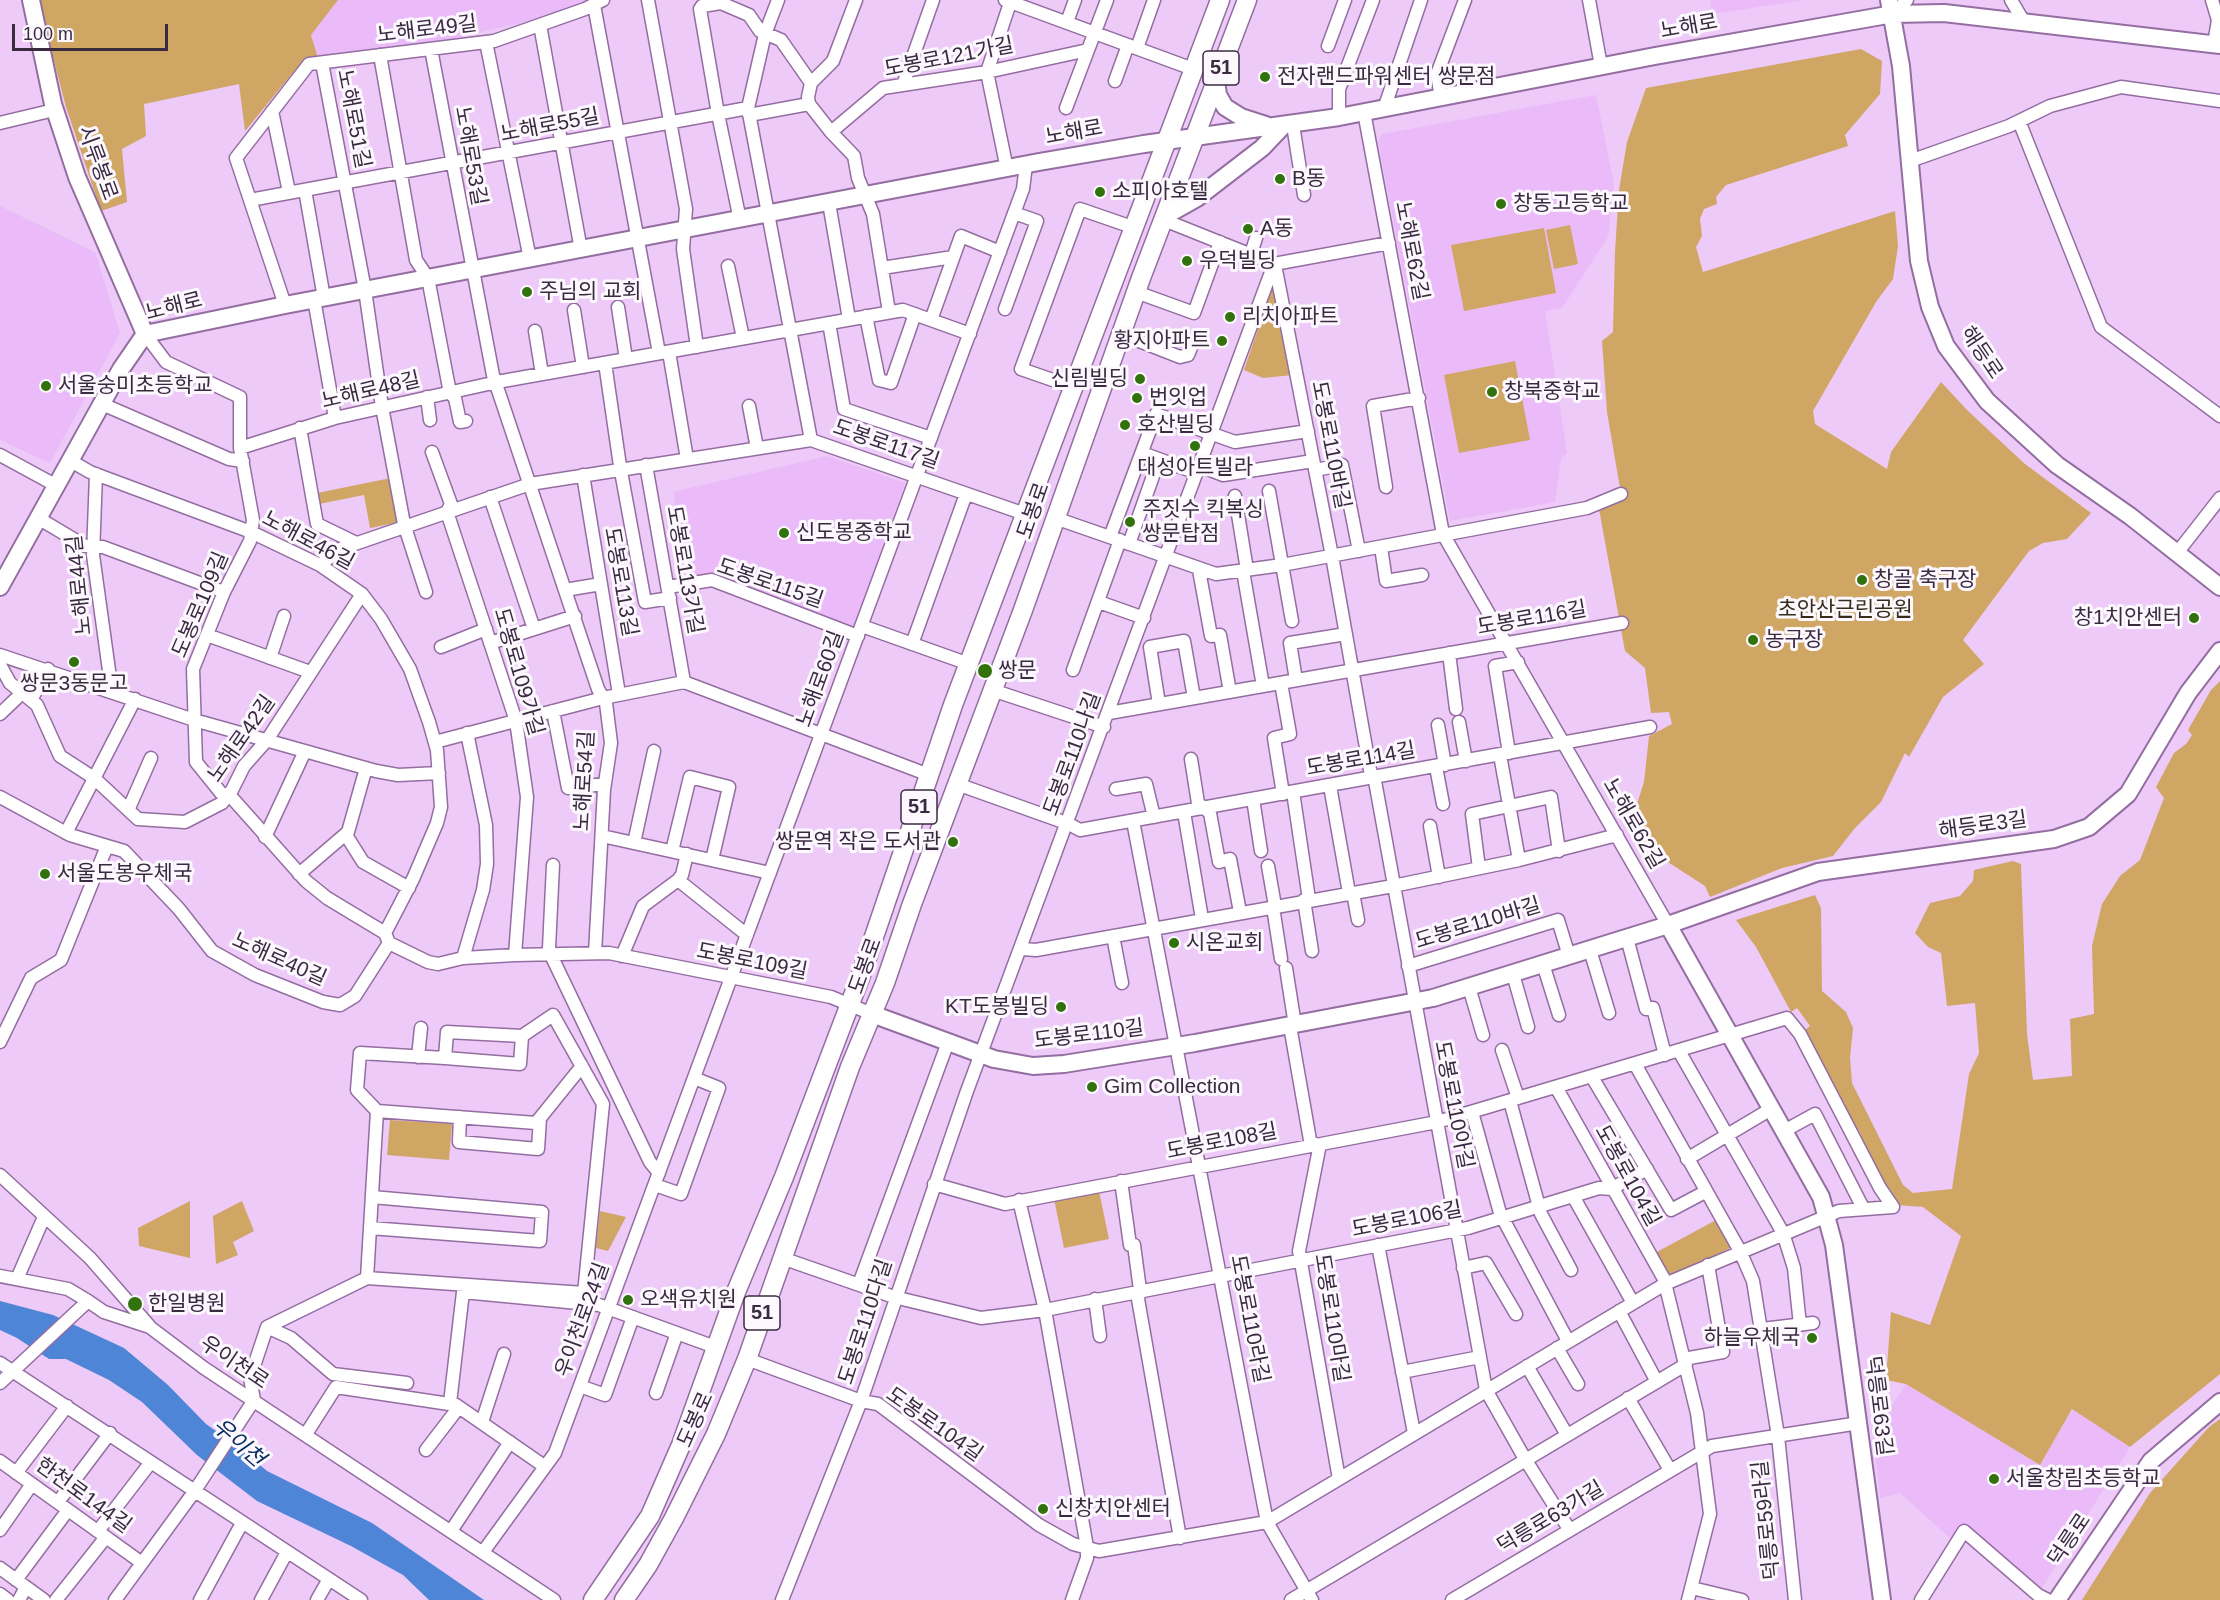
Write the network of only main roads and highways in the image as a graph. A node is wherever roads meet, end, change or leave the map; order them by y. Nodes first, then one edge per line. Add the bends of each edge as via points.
1 (31, 0) edge
2 (1220, 0) edge
3 (1247, 0) edge
4 (1891, 7) edge
5 (2217, 44) edge
6 (1216, 81) junction
7 (1282, 126) junction
8 (1195, 137) junction
9 (1166, 141) junction
10 (1165, 218) junction
11 (145, 334) junction
12 (0, 587) edge
13 (2220, 587) edge
14 (2220, 651) edge
15 (1668, 925) junction
16 (872, 1014) junction
17 (2220, 1401) edge
18 (592, 1600) edge
19 (624, 1600) edge
20 (1882, 1600) edge
21 (2056, 1600) edge

1 - 11 main road, 시루봉로 via 54,110 108,253
2 - 9 main road, 도봉로 / 51
3 - 6 main road, 도봉로 / 51
4 - 5 main road, 노해로
4 - 7 main road, 노해로 via 1384,110
4 - 13 main road, 해등로 via 1919,261 1930,307 1946,345 1987,401 2057,465
6 - 7 main road via 1225,107 1241,117
6 - 8 main road, 도봉로 / 51
7 - 8 main road, 노해로
7 - 10 main road via 1262,148
8 - 9 main road, 노해로
8 - 10 main road, 도봉로 / 51
9 - 11 main road, 노해로
9 - 18 main road, 도봉로 / 51 via 969,664 849,1004 736,1292 681,1445 650,1516
10 - 16 main road, 도봉로 / 51
11 - 12 main road, 노해로
14 - 15 main road, 해등로3길 via 2188,693 2128,794 2081,831 1992,850 1818,872
15 - 16 main road, 도봉로110길 via 1414,1002 1048,1066 1015,1064 982,1055
15 - 20 main road, 덕릉로63길 via 1817,1189 1826,1217 1834,1245
16 - 19 main road, 도봉로 / 51 via 716,1434 674,1518
17 - 21 main road, 덕릉로 via 2151,1461

